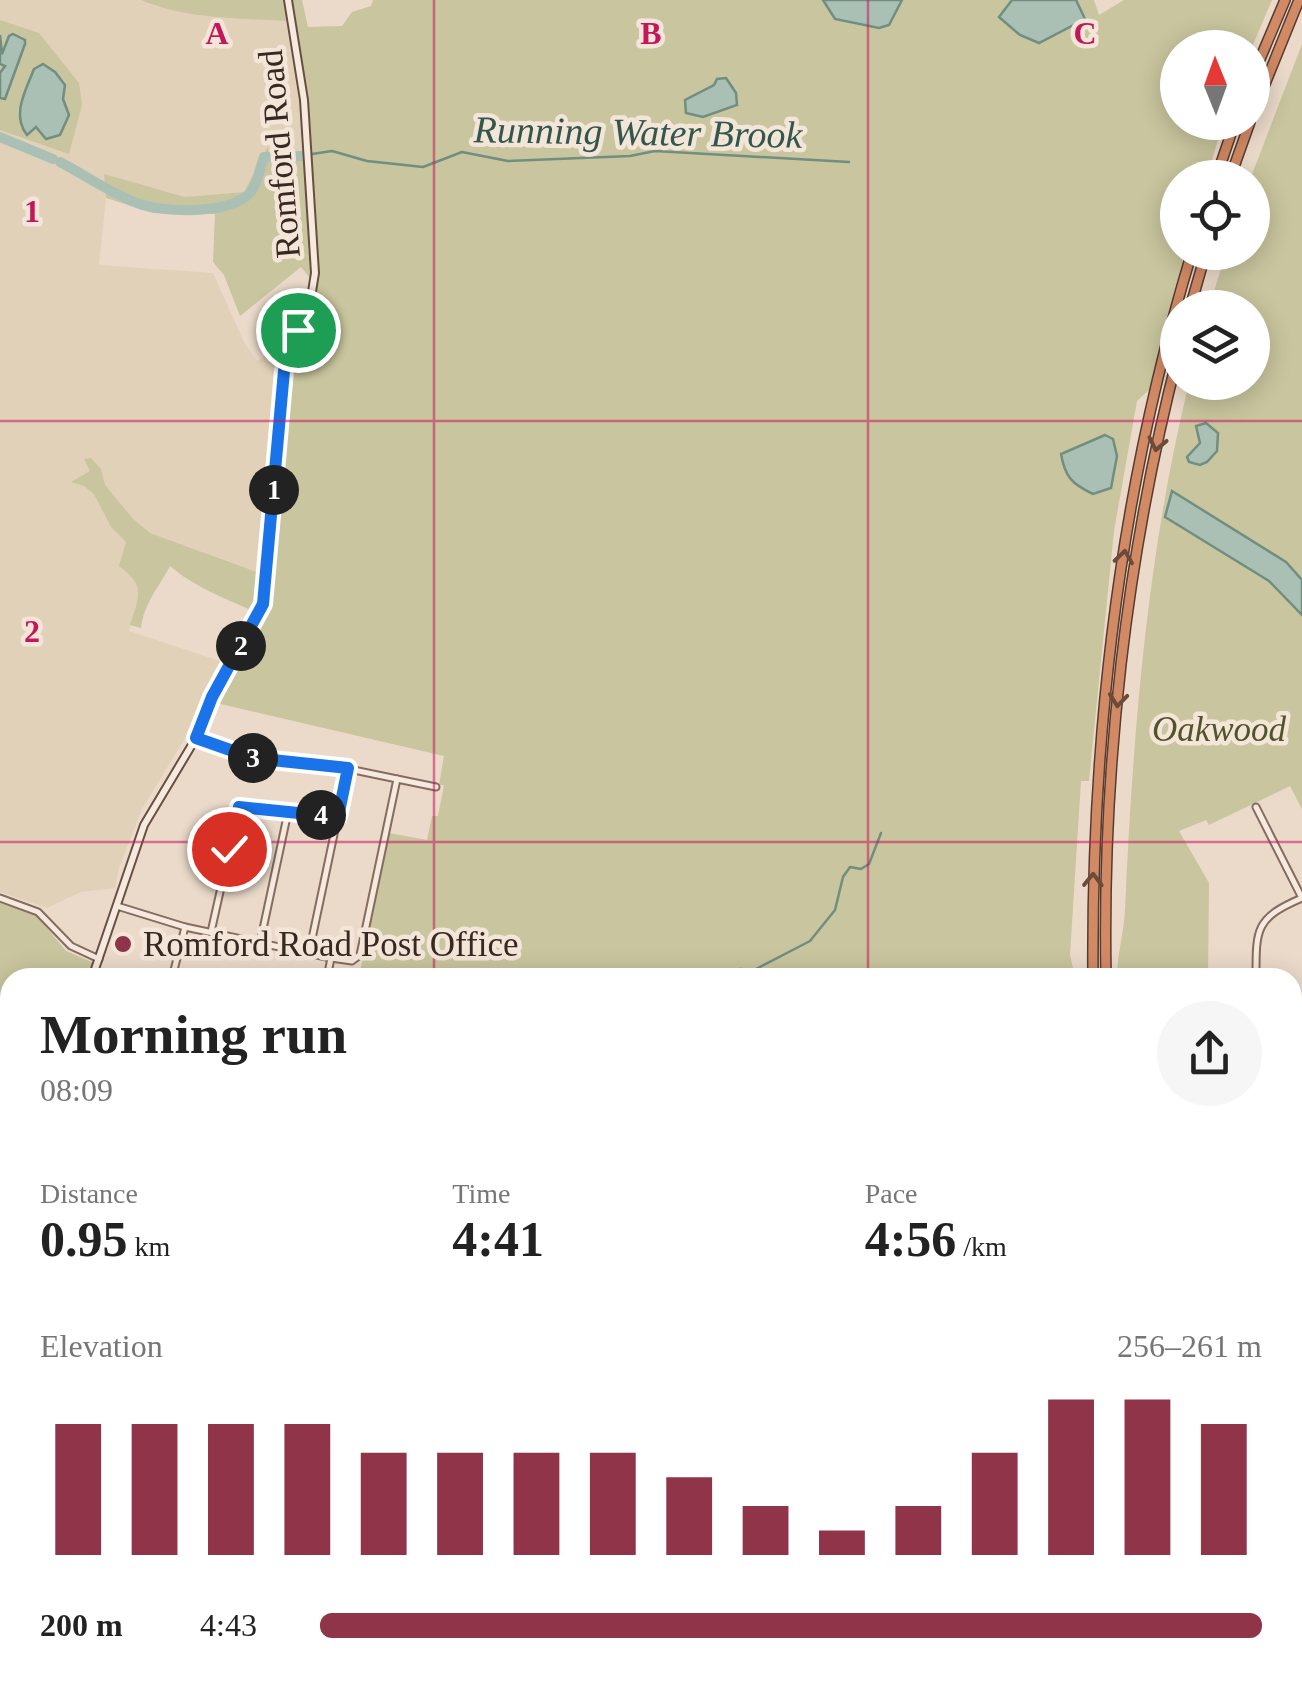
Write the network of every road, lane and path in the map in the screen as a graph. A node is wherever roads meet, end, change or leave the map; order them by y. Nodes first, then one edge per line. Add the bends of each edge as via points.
1 (288, 0) edge
2 (1285, 0) edge
3 (1299, 0) edge
4 (1270, 35) edge
5 (1270, 72) edge
6 (1187, 270) edge
7 (1168, 400) edge
8 (196, 738) junction
9 (348, 768) junction
10 (397, 778) junction
11 (436, 787) dead end
12 (1256, 808) dead end
13 (288, 812) junction
14 (338, 817) junction
15 (194, 841) dead end
16 (229, 849) junction
17 (0, 898) edge
18 (1302, 898) edge
19 (117, 906) junction
20 (184, 927) junction
21 (211, 933) junction
22 (260, 943) junction
23 (309, 953) junction
24 (331, 958) junction
25 (99, 959) junction
26 (96, 968) edge
27 (174, 968) edge
28 (329, 968) edge
29 (1093, 968) edge
30 (1106, 968) edge
31 (1257, 968) edge

1 - 8 street, Romford Road via 304,100 313,294 286,361 263,604
2 - 4 highway
3 - 5 highway
29 -> 6 highway via 1095,813 1112,638 1146,433
7 -> 30 highway via 1140,534 1118,698
8 - 9 street via 253,758
8 - 19 street, Romford Road via 144,825
9 - 10 street
9 - 14 street
10 - 11 street
10 - 24 street via 360,955 352,961
12 - 18 street
13 - 14 street
13 - 16 street via 239,807
13 - 22 street
14 - 23 street
15 - 16 street
16 - 21 street
17 - 25 street via 38,912 71,946
18 - 31 street via 1273,911 1260,926
19 - 20 street
19 - 25 street, Romford Road
20 - 21 street
20 - 27 street
21 - 22 street
22 - 23 street
23 - 24 street
24 - 28 street
25 - 26 street, Romford Road

